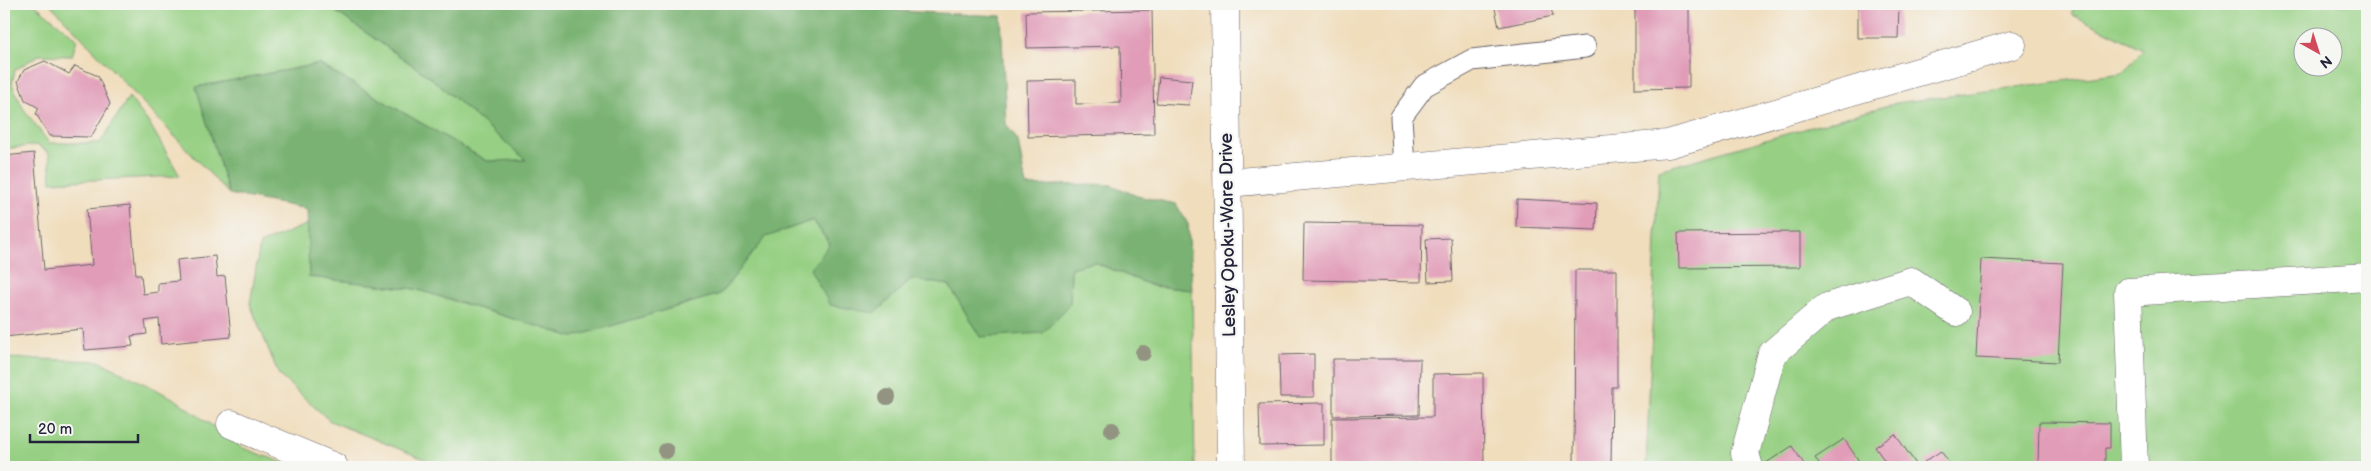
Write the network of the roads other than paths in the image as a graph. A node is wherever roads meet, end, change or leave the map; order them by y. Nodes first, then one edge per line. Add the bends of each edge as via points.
1 (1225, 4) edge
2 (2012, 45) dead end
3 (1585, 47) dead end
4 (1404, 167) junction
5 (1228, 183) junction
6 (2367, 277) edge
7 (1956, 312) dead end
8 (231, 424) dead end
9 (334, 467) edge
10 (1231, 467) edge
11 (1749, 467) edge
12 (2134, 467) edge

1 - 5 street, Lesley Opoku-Ware Drive
2 - 4 street via 1668,144
3 - 4 lane via 1472,60 1424,86 1401,116
4 - 5 street
5 - 10 street, Lesley Opoku-Ware Drive
6 - 12 street via 2128,292
7 - 11 street via 1912,281 1827,307 1772,354 1745,453
8 - 9 street

